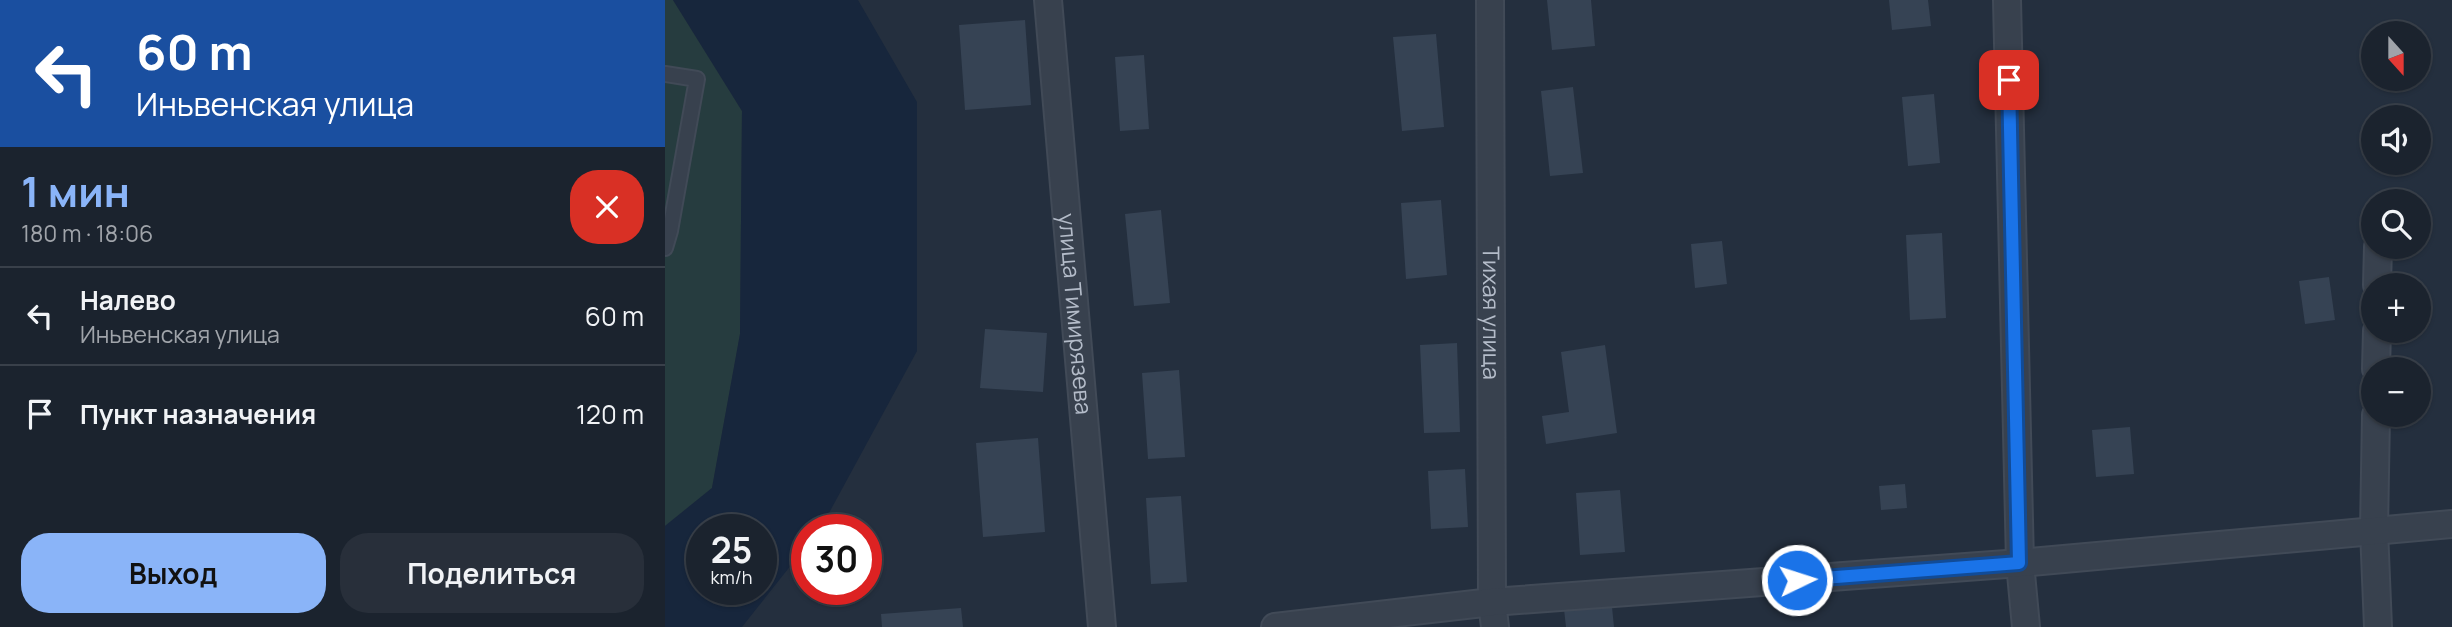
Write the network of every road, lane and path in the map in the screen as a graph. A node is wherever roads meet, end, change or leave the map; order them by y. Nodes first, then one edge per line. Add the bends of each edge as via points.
1 (1048, 0) edge
2 (1490, 0) edge
3 (2007, 0) edge
4 (665, 74) edge
5 (668, 231) edge
6 (665, 248) edge
7 (2376, 427) edge
8 (2452, 524) edge
9 (2374, 530) junction
10 (2019, 563) junction
11 (1493, 615) edge
12 (1102, 627) edge
13 (1275, 627) edge
14 (2026, 627) edge
15 (2378, 627) edge

1 - 12 street, улица Тимирязева
2 - 11 street, Тихая улица
3 - 10 street
4 - 5 lane via 697,79
5 - 6 lane
7 - 9 street
8 - 9 street
9 - 10 street
9 - 15 street
10 - 11 street
10 - 14 street
11 - 13 street

